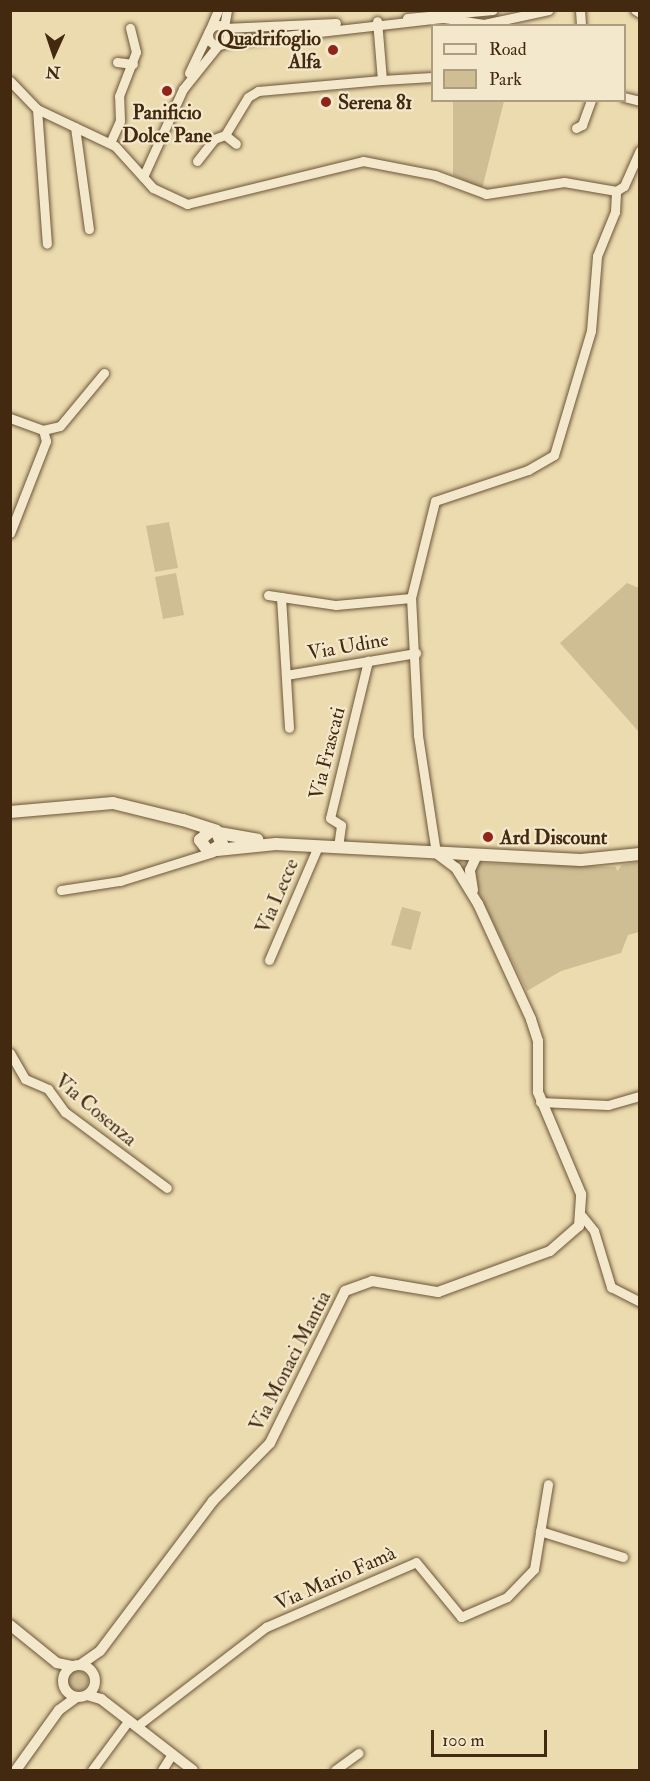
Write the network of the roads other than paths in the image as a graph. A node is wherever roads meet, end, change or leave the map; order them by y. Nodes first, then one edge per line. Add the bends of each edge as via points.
1 (218, 10) edge
2 (227, 10) edge
3 (493, 10) edge
4 (549, 10) edge
5 (635, 10) edge
6 (521, 11) edge
7 (639, 13) edge
8 (450, 15) junction
9 (378, 23) junction
10 (224, 27) junction
11 (130, 28) dead end
12 (209, 31) junction
13 (221, 44) junction
14 (117, 62) dead end
15 (133, 64) junction
16 (431, 77) edge
17 (382, 80) junction
18 (10, 81) edge
19 (183, 89) junction
20 (590, 102) edge
21 (38, 109) junction
22 (75, 128) junction
23 (576, 128) dead end
24 (225, 135) junction
25 (110, 143) junction
26 (236, 144) dead end
27 (639, 150) edge
28 (197, 162) dead end
29 (143, 177) junction
30 (616, 191) junction
31 (89, 229) dead end
32 (47, 244) dead end
33 (104, 373) dead end
34 (10, 418) edge
35 (43, 430) junction
36 (10, 532) edge
37 (268, 595) dead end
38 (281, 597) junction
39 (411, 598) junction
40 (416, 652) junction
41 (368, 661) junction
42 (286, 675) junction
43 (289, 728) dead end
44 (10, 812) edge
45 (161, 816) junction
46 (215, 832) junction
47 (200, 842) junction
48 (276, 844) junction
49 (318, 846) junction
50 (338, 847) junction
51 (215, 851) junction
52 (436, 853) junction
53 (639, 854) edge
54 (466, 855) junction
55 (179, 863) junction
56 (456, 868) junction
57 (61, 890) dead end
58 (478, 904) junction
59 (269, 960) dead end
60 (10, 1053) edge
61 (639, 1096) edge
62 (540, 1102) junction
63 (167, 1188) dead end
64 (582, 1216) junction
65 (639, 1302) edge
66 (548, 1484) dead end
67 (540, 1531) junction
68 (623, 1557) dead end
69 (10, 1625) edge
70 (100, 1651) junction
71 (57, 1663) junction
72 (77, 1665) junction
73 (63, 1677) junction
74 (94, 1679) junction
75 (64, 1689) junction
76 (82, 1696) junction
77 (101, 1699) junction
78 (59, 1710) junction
79 (133, 1723) junction
80 (358, 1753) dead end
81 (172, 1754) junction
82 (16, 1770) edge
83 (92, 1770) edge
84 (162, 1770) edge
85 (193, 1770) edge
86 (335, 1770) edge

1 - 12 street
2 - 10 street
3 - 8 street
4 - 6 street
5 - 7 street
6 - 8 street via 484,24
8 - 9 street
9 - 10 street
9 - 13 street
9 - 17 street
10 - 12 street
10 - 13 street
11 - 15 street via 136,52
12 - 13 street via 211,42
12 - 19 street
13 - 19 street
14 - 15 street
15 - 25 street via 119,96 120,121
16 - 17 street
17 - 24 street via 258,91 248,97
18 - 21 street
19 - 29 street
20 - 23 street via 582,125
21 - 22 street
21 - 32 street
22 - 25 street
22 - 31 street
24 - 26 street
24 - 28 street via 214,139
25 - 29 street
27 - 30 street via 624,186
29 - 30 street via 162,194 187,204 363,161 435,175 486,194 564,182
30 - 39 street via 615,212 597,256 591,331 573,379 560,446 549,461 528,470 438,498
33 - 35 street via 68,418
34 - 35 street
35 - 36 street via 46,441
37 - 38 street
38 - 39 street via 336,605
38 - 42 street
39 - 40 street
40 - 41 street, Via Udine
40 - 52 street via 418,735
41 - 42 street, Via Udine
41 - 50 street, Via Frascati via 330,818 341,825
42 - 43 street
44 - 45 main road via 95,802
45 - 46 main road
45 - 47 main road via 191,828
46 - 47 main road
46 - 48 main road
46 - 51 main road
47 - 51 main road
47 - 55 street
48 - 49 main road
48 - 51 main road
49 - 50 main road
49 - 59 street, Via Lecce
50 - 52 main road
51 - 55 street
52 - 54 main road
52 - 56 street
53 - 54 main road via 581,860
54 - 56 street
54 - 58 street
55 - 57 street via 120,881
56 - 58 street
58 - 62 street via 535,1029
60 - 63 street, Via Cosenza via 25,1079 48,1089 65,1112
61 - 62 street via 608,1105
62 - 64 street via 576,1183
64 - 65 street via 594,1231 611,1287
64 - 70 street, Via Monaci Mantia via 573,1234 550,1251 438,1292 372,1281 345,1291 270,1443 213,1501
66 - 67 street, Via Mario Famà
67 - 68 street
67 - 79 street, Via Mario Famà via 534,1569 507,1597 471,1616 454,1612 416,1562 266,1627
69 - 71 street
70 - 72 street, Via Monaci Mantia
70 - 74 street, Via Monaci Mantia
71 - 72 street
71 - 73 street
72 - 73 street, Via Monaci Mantia
72 - 74 street
73 - 75 street
74 - 76 street
74 - 77 street
75 - 76 street
75 - 78 street
76 - 77 street
76 - 78 street
77 - 79 street
78 - 82 street
79 - 81 street
79 - 83 street
80 - 86 street
81 - 84 street
81 - 85 street

